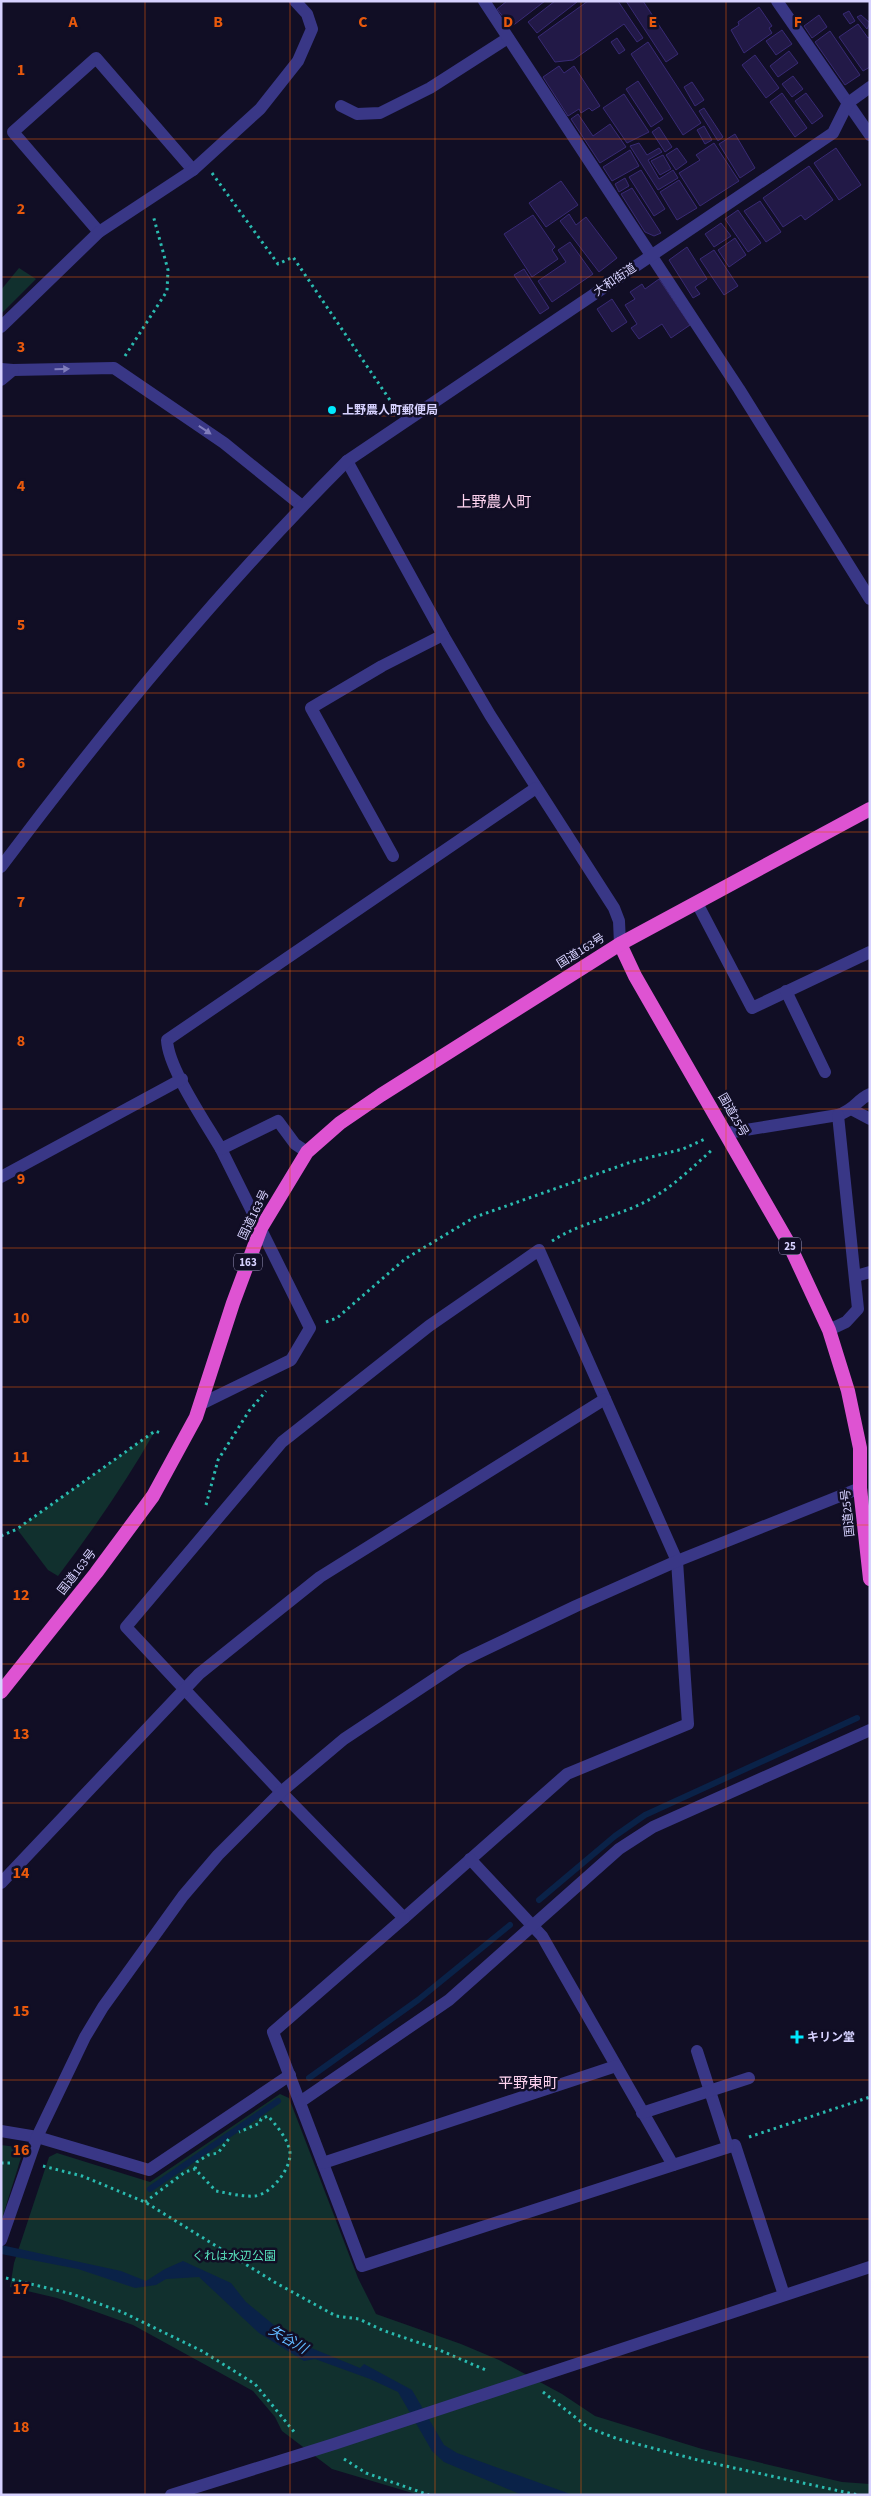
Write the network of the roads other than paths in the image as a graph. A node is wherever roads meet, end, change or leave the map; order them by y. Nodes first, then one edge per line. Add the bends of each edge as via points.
1 (295, 1) edge
2 (484, 1) edge
3 (777, 1) edge
4 (508, 38) junction
5 (870, 87) edge
6 (848, 103) junction
7 (341, 106) dead end
8 (870, 135) edge
9 (194, 170) junction
10 (99, 232) junction
11 (650, 256) junction
12 (1, 327) edge
13 (7, 369) edge
14 (1, 380) edge
15 (347, 461) junction
16 (302, 506) junction
17 (870, 599) edge
18 (443, 635) junction
19 (536, 788) junction
20 (870, 809) edge
21 (393, 856) dead end
22 (1, 867) edge
23 (697, 903) junction
24 (620, 944) junction
25 (868, 957) edge
26 (786, 991) junction
27 (825, 1072) dead end
28 (182, 1079) junction
29 (870, 1094) edge
30 (852, 1110) junction
31 (838, 1115) junction
32 (870, 1119) edge
33 (727, 1134) junction
34 (221, 1149) junction
35 (307, 1152) junction
36 (1, 1176) edge
37 (261, 1228) junction
38 (870, 1272) edge
39 (856, 1276) junction
40 (829, 1330) junction
41 (606, 1399) junction
42 (201, 1404) junction
43 (860, 1488) junction
44 (677, 1561) junction
45 (870, 1579) edge
46 (184, 1690) junction
47 (1, 1692) edge
48 (870, 1730) edge
49 (281, 1792) junction
50 (470, 1859) junction
51 (1, 1883) edge
52 (404, 1918) junction
53 (532, 1924) junction
54 (697, 2051) dead end
55 (616, 2066) junction
56 (290, 2075) junction
57 (749, 2078) dead end
58 (710, 2090) junction
59 (300, 2102) junction
60 (642, 2113) junction
61 (1, 2131) edge
62 (37, 2137) junction
63 (731, 2146) junction
64 (323, 2163) junction
65 (672, 2165) junction
66 (1, 2240) edge
67 (870, 2267) edge
68 (784, 2295) junction
69 (171, 2495) edge

1 - 9 street via 307,14 312,29 298,61 260,109
2 - 4 street
3 - 6 street
4 - 7 street via 430,88 380,113 357,114
4 - 11 street
5 - 6 street, 大和街道
6 - 8 street
6 - 11 street, 大和街道 via 833,133
9 - 10 street
9 - 10 street via 96,58 14,132
10 - 12 street
11 - 15 street, 大和街道
11 - 17 street via 739,389
13 - 14 street
13 -> 16 street via 114,368 224,443
15 - 16 street, 大和街道
15 - 18 street
16 - 22 street, 大和街道 via 174,648 63,784
18 - 19 street
18 - 21 street via 311,708
19 - 24 street via 614,908 619,921
19 - 28 street via 167,1040 168,1050
20 - 23 highway
23 - 24 highway
23 - 26 street via 752,1008
24 - 33 highway, 国道25号 / 25 via 634,976
24 - 35 highway, 国道163号 / 163 via 381,1095 340,1123
25 - 26 street
26 - 27 street
28 - 34 street
28 - 36 street
29 - 30 street
30 - 31 street
30 - 32 street
31 - 33 street
31 - 39 street
33 - 40 highway, 国道25号 / 25 via 789,1244
34 - 35 street via 278,1121 295,1144
34 - 37 street
35 - 37 highway, 国道163号 / 163
37 - 42 highway, 国道163号 / 163
37 - 42 street via 310,1328 291,1360
38 - 39 street
39 - 40 street via 858,1308 846,1322
40 - 43 highway, 国道25号 / 25 via 848,1391 860,1448
41 - 44 street
41 - 46 street via 320,1577 199,1674
41 - 46 street via 539,1250 429,1326 282,1442 126,1627
42 - 47 highway, 国道163号 / 163 via 153,1496
43 - 44 street
43 - 45 highway, 国道25号 / 25
44 - 49 street via 463,1660 344,1740
44 - 50 street via 688,1724 567,1774
46 - 49 street
46 - 51 street
48 - 53 street via 653,1827 619,1849
49 - 52 street
49 - 62 street via 218,1855 183,1896 103,2007
50 - 52 street
50 - 53 street
52 - 56 street via 273,2032
53 - 55 street
53 - 59 street via 449,2000
54 - 58 street
55 - 60 street
55 - 64 street
56 - 59 street
56 - 62 street via 149,2170
57 - 58 street
58 - 60 street
58 - 63 street
59 - 64 street
60 - 65 street
61 - 62 street
62 - 66 street
63 - 65 street
63 - 68 street
64 - 65 street via 362,2266
67 - 68 street
68 - 69 street

